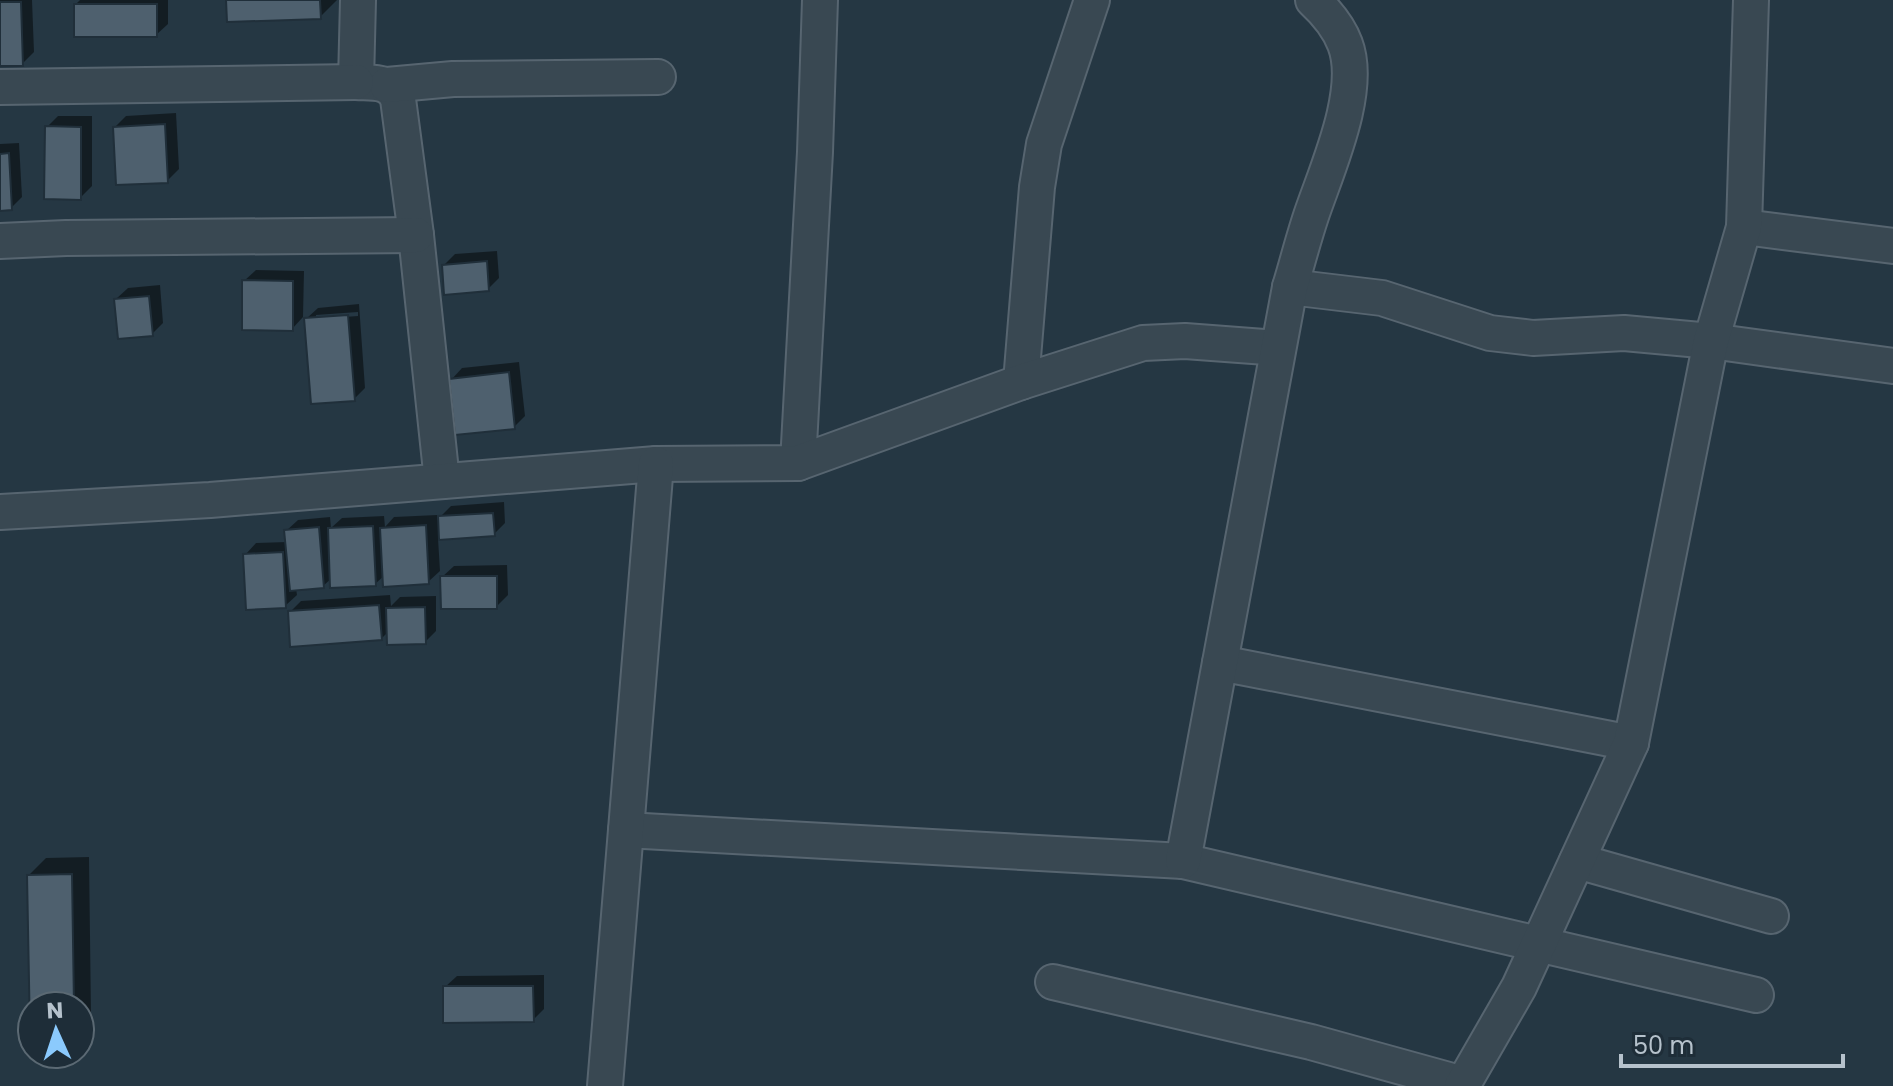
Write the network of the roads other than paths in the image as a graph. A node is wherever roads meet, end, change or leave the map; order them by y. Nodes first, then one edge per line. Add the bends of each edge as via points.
1 (358, 0) edge
2 (820, 0) edge
3 (1092, 0) edge
4 (1313, 0) edge
5 (1751, 0) edge
6 (658, 77) dead end
7 (372, 83) junction
8 (0, 87) edge
9 (1744, 227) junction
10 (416, 235) junction
11 (0, 241) edge
12 (1893, 246) edge
13 (1290, 287) junction
14 (1711, 341) junction
15 (1278, 348) junction
16 (1893, 366) edge
17 (1021, 382) junction
18 (798, 463) junction
19 (656, 464) junction
20 (442, 481) junction
21 (0, 512) edge
22 (1220, 663) junction
23 (1631, 743) junction
24 (626, 830) junction
25 (1183, 861) junction
26 (1577, 861) junction
27 (1771, 916) dead end
28 (1538, 944) junction
29 (1053, 982) dead end
30 (1756, 995) dead end
31 (1463, 1085) edge
32 (605, 1086) edge

1 - 7 street
2 - 18 street
3 - 17 street via 1044,144
4 - 13 street via 1346,46 1347,109
5 - 9 street
6 - 7 street
7 - 8 street
7 - 10 street via 395,90 398,99
9 - 12 street
9 - 14 street
10 - 11 street
10 - 20 street
13 - 14 street via 1382,298 1490,333 1533,338 1624,333
13 - 15 street
14 - 16 street
14 - 23 street
15 - 17 street via 1143,343
15 - 22 street
17 - 18 street
18 - 19 street
19 - 20 street
19 - 24 street
20 - 21 street
22 - 23 street
22 - 25 street
23 - 26 street
24 - 25 street
24 - 32 street
25 - 28 street
26 - 27 street
26 - 28 street
28 - 30 street
28 - 31 street
29 - 31 street via 1296,1038

